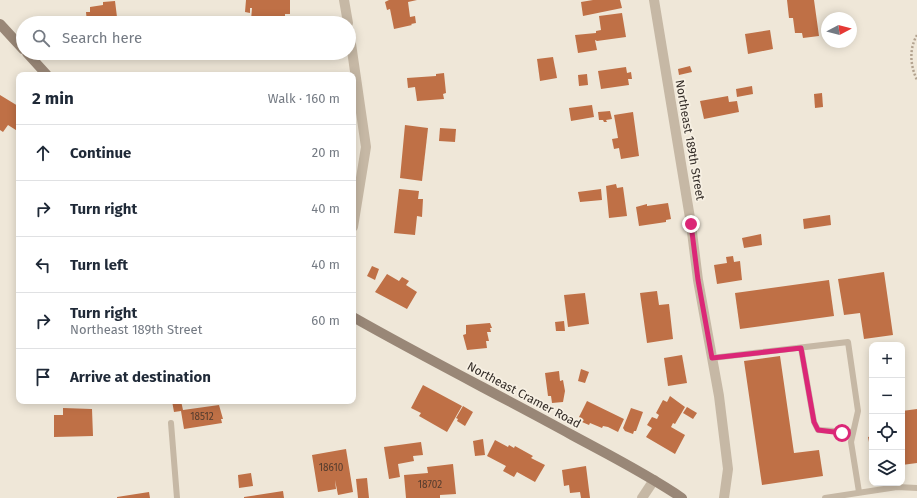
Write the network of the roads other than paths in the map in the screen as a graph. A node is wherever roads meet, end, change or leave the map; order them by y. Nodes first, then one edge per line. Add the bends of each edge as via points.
1 (344, 0) edge
2 (654, 0) edge
3 (347, 16) edge
4 (0, 24) edge
5 (16, 41) edge
6 (33, 60) edge
7 (354, 60) edge
8 (44, 72) edge
9 (356, 72) edge
10 (356, 73) edge
11 (356, 209) edge
12 (356, 319) edge
13 (801, 348) junction
14 (712, 358) junction
15 (172, 424) dead end
16 (853, 432) junction
17 (654, 480) junction
18 (917, 488) edge
19 (859, 492) junction
20 (177, 498) edge
21 (642, 498) edge
22 (682, 498) edge
23 (724, 498) edge
24 (825, 498) edge

1 - 3 street
2 - 14 street, Northeast 189th Street
4 - 5 street
6 - 8 street
7 - 9 street
10 - 11 street via 366,147
12 - 17 street, Northeast Cramer Road
13 - 14 lane
13 - 16 lane via 814,422 818,430
13 - 16 lane via 848,342 858,411
14 - 23 street, Northeast 189th Street via 720,396 728,469
15 - 20 lane
16 - 19 lane via 851,442
17 - 21 street
17 - 22 street, Northeast Cramer Road
18 - 19 lane via 897,487
19 - 24 lane

